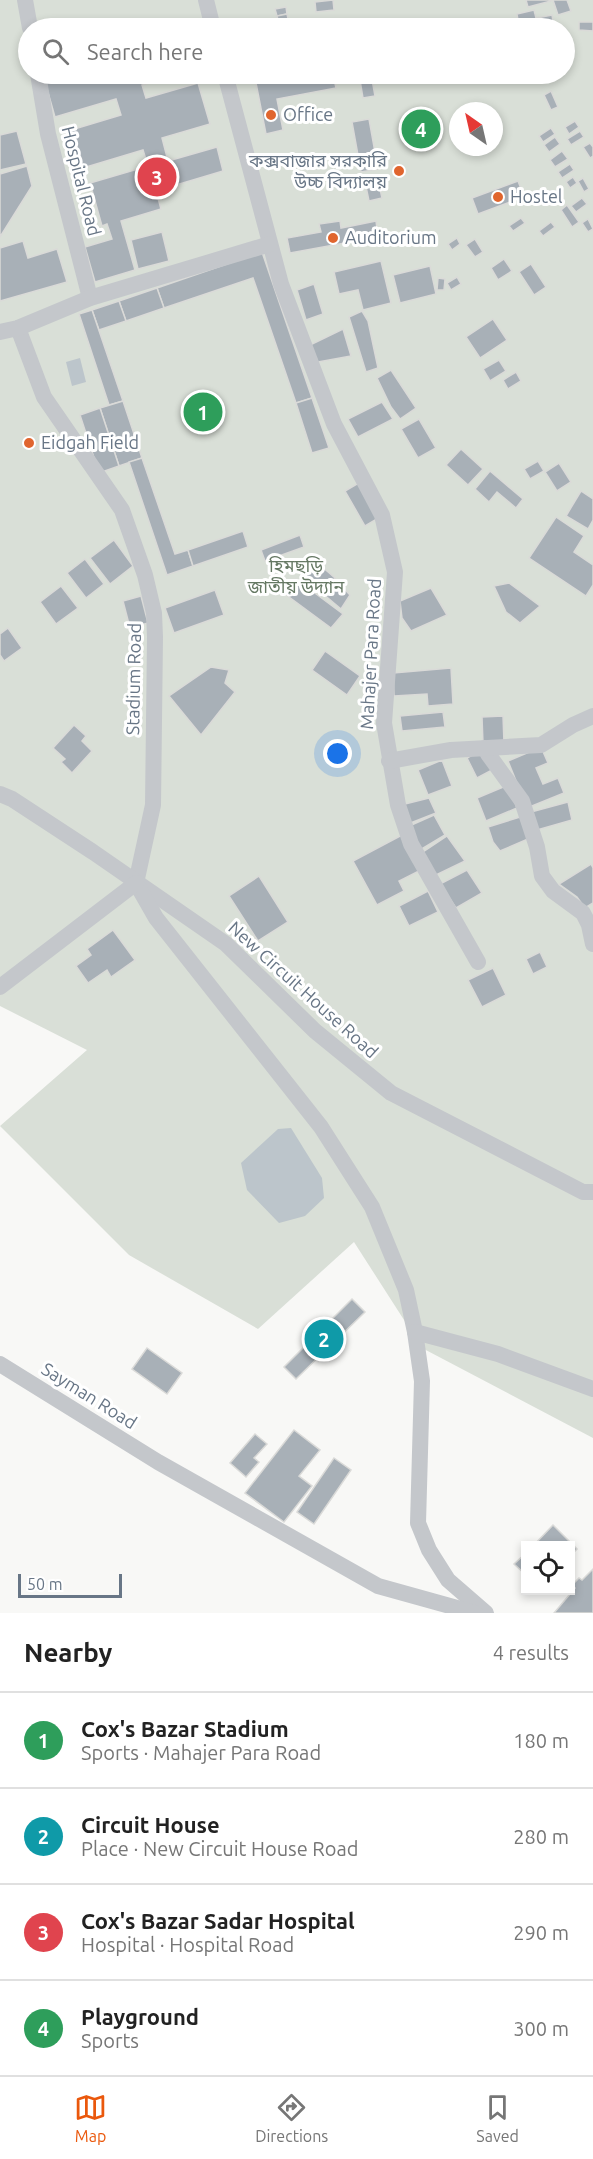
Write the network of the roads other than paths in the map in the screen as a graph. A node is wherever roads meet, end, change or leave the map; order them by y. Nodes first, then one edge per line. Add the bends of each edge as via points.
1 (25, 0) edge
2 (206, 0) edge
3 (28, 18) edge
4 (210, 18) edge
5 (40, 84) edge
6 (228, 84) edge
7 (270, 244) junction
8 (90, 298) junction
9 (18, 328) junction
10 (0, 332) edge
11 (593, 716) edge
12 (485, 748) junction
13 (389, 761) junction
14 (0, 794) edge
15 (136, 883) junction
16 (593, 944) edge
17 (478, 962) dead end
18 (0, 987) edge
19 (593, 1192) edge
20 (415, 1332) junction
21 (0, 1364) edge
22 (593, 1389) edge
23 (475, 1613) edge
24 (486, 1613) edge

1 - 3 street
2 - 4 street
5 - 8 street, Hospital Road via 48,134
6 - 7 street, Mahajer Para Road
7 - 8 street
7 - 13 street, Mahajer Para Road via 281,284 334,424 382,515 395,572 384,723
8 - 9 street
9 - 10 street
9 - 15 street, Stadium Road via 44,397 122,510 154,613 153,805
11 - 12 street via 541,745
12 - 13 street
12 - 16 street via 522,801 542,876 553,891 583,913
13 - 17 street, Mahajer Para Road via 411,844
14 - 15 street, New Circuit House Road
15 - 18 street
15 - 19 street, New Circuit House Road via 226,944 315,1031 392,1093 583,1192
15 - 20 street via 156,918 321,1127 372,1207 406,1290
20 - 22 street via 498,1354
20 - 24 street via 423,1382 418,1523 448,1580
21 - 23 street, Sayman Road via 158,1462 378,1586

